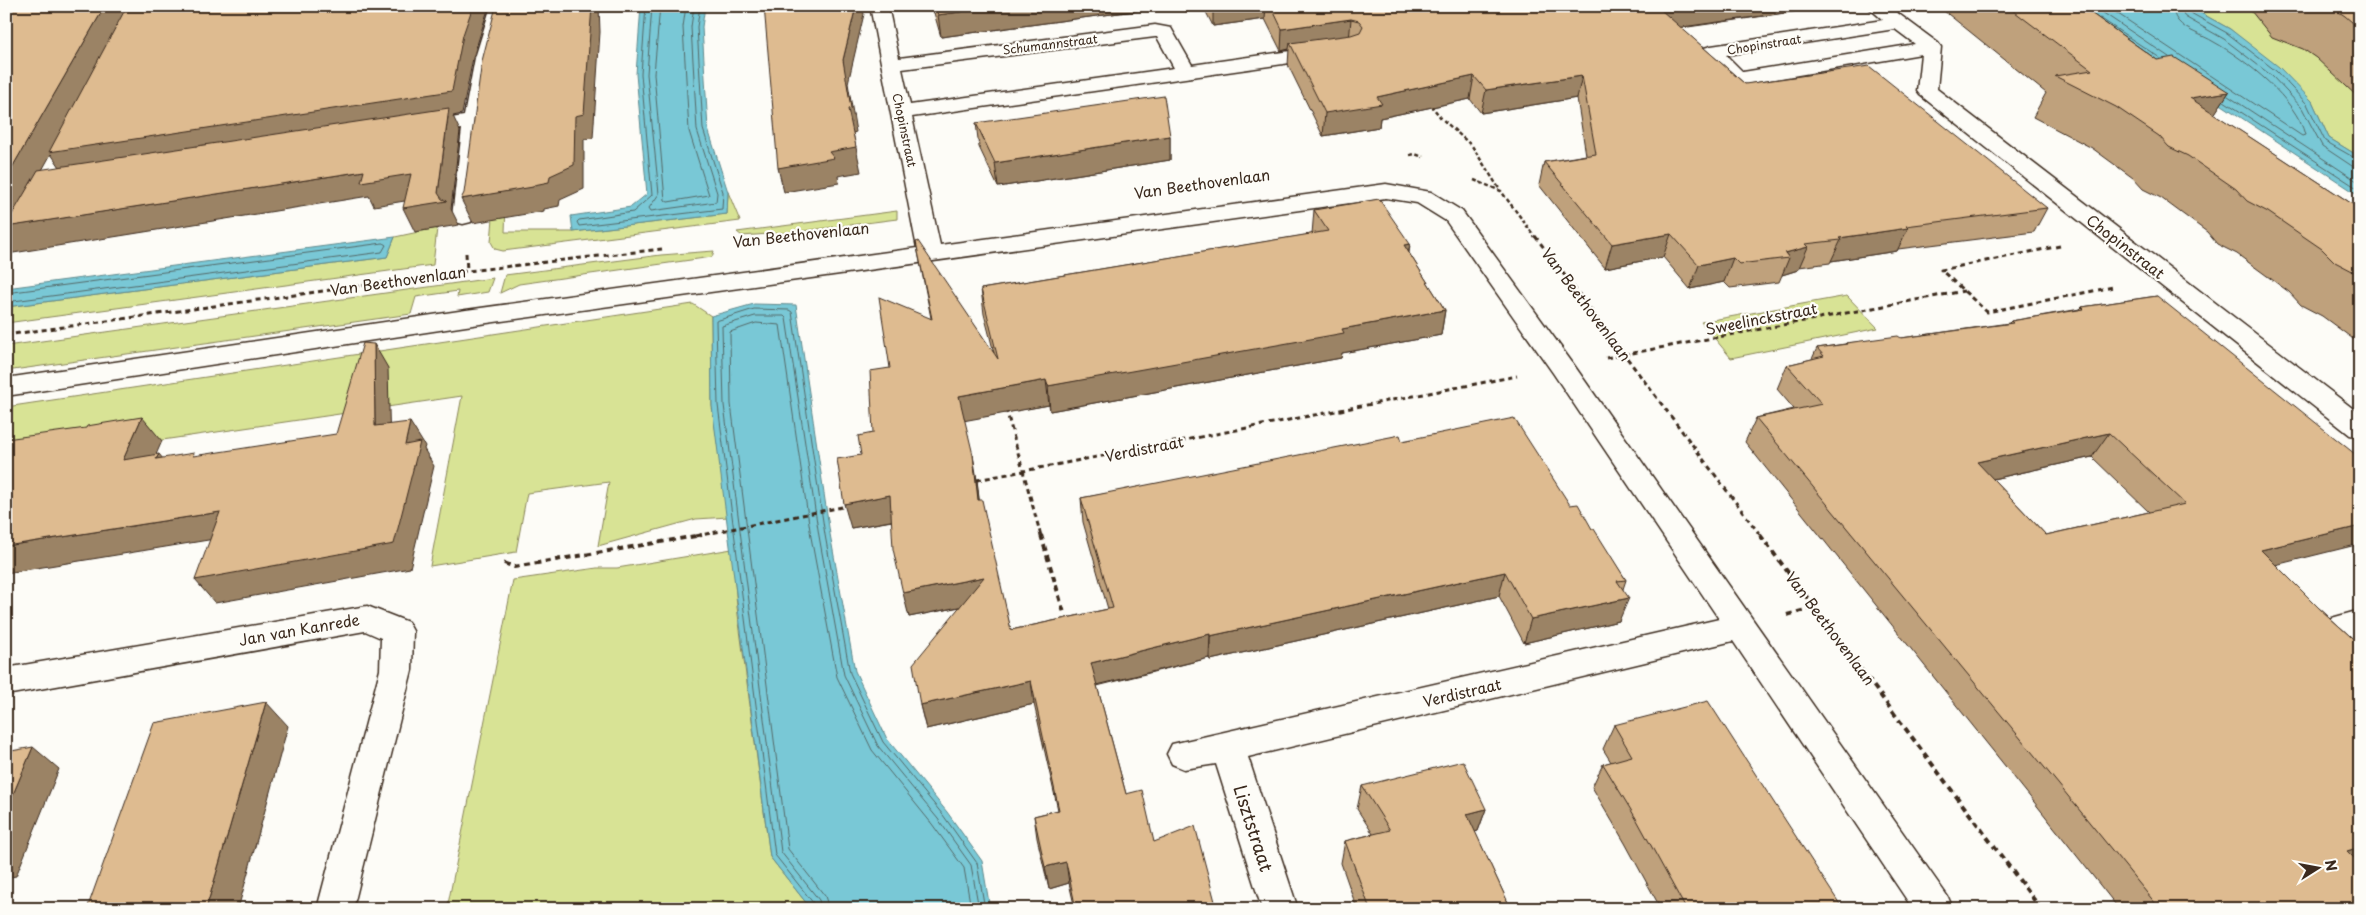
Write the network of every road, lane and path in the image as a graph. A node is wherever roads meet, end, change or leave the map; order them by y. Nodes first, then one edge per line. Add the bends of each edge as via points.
1 (500, 6) edge
2 (879, 6) edge
3 (1876, 6) edge
4 (1900, 23) junction
5 (1930, 47) junction
6 (1339, 50) edge
7 (891, 65) junction
8 (1186, 72) junction
9 (1429, 103) edge
10 (901, 112) junction
11 (473, 121) junction
12 (395, 133) edge
13 (1405, 156) dead end
14 (1424, 158) dead end
15 (1466, 176) dead end
16 (1501, 191) junction
17 (463, 217) edge
18 (2112, 236) junction
19 (666, 249) dead end
20 (930, 253) junction
21 (2165, 277) junction
22 (1964, 291) junction
23 (6, 335) edge
24 (1625, 354) junction
25 (1562, 367) junction
26 (6, 387) edge
27 (1006, 407) edge
28 (2360, 428) edge
29 (1022, 472) junction
30 (977, 480) edge
31 (848, 506) edge
32 (504, 563) dead end
33 (1064, 613) dead end
34 (2360, 622) edge
35 (1740, 627) junction
36 (2360, 647) edge
37 (6, 682) edge
38 (1228, 746) junction
39 (1184, 754) dead end
40 (335, 909) edge
41 (1280, 909) edge
42 (1934, 909) edge
43 (2041, 909) edge

1 - 11 street via 489,37
2 - 7 street, Chopinstraat
3 - 4 street
4 - 5 street
4 - 5 street, Chopinstraat via 1711,52 1739,79
5 - 18 street, Chopinstraat via 1927,91
6 - 8 street
7 - 8 street, Schumannstraat via 1155,31 1164,32
7 - 10 street, Chopinstraat
8 - 10 street
9 - 16 path via 1472,146
10 - 20 street, Chopinstraat
11 - 12 street
11 - 17 street
13 - 14 path via 1415,154
15 - 16 path, Van Beethovenlaan
16 - 24 path, Van Beethovenlaan
18 - 21 street, Chopinstraat
18 - 22 path via 1941,270
19 - 23 path, Van Beethovenlaan via 467,271
20 - 25 street via 1386,191 1423,197 1454,216
20 - 26 street via 456,319
21 - 22 path via 1987,312
21 - 28 street, Chopinstraat
22 - 24 path, Sweelinckstraat
24 - 25 path, Sweelinckstraat
24 - 43 path, Van Beethovenlaan
25 - 29 path, Verdistraat
25 - 35 street
27 - 29 path
29 - 30 path, Verdistraat
29 - 33 path
31 - 32 path via 514,567
34 - 36 street via 2339,628
35 - 38 street, Verdistraat
35 - 42 street
37 - 40 street, Jan van Kanrede via 367,618 397,631 396,670
38 - 39 street, Verdistraat
38 - 41 street, Lisztstraat

